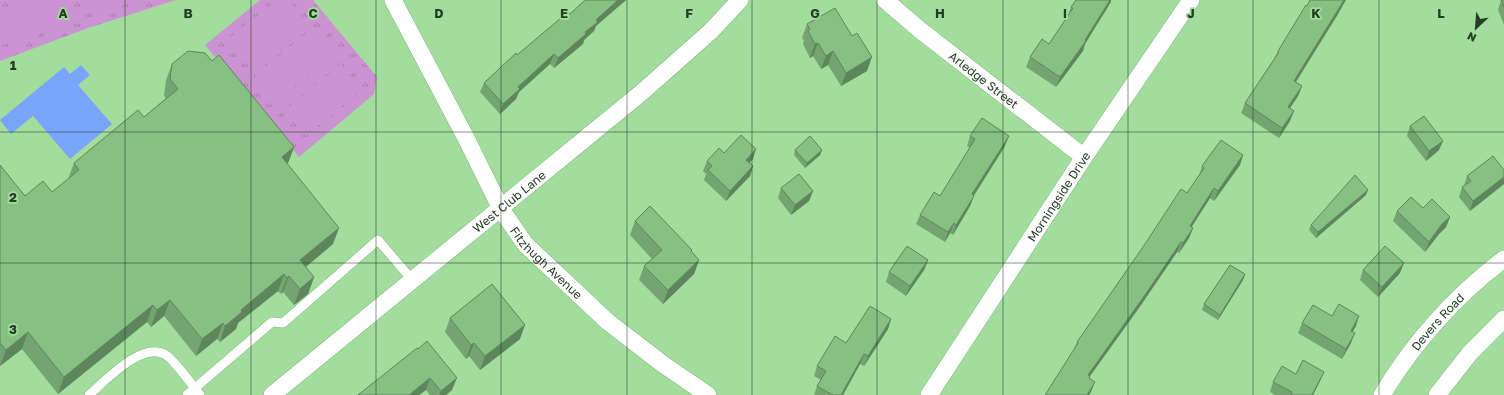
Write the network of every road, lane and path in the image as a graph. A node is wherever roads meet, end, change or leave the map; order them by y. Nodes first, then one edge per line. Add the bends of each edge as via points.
1 (393, 0) edge
2 (740, 0) edge
3 (885, 0) edge
4 (1191, 0) edge
5 (1084, 157) junction
6 (501, 209) junction
7 (1504, 259) edge
8 (412, 282) junction
9 (1504, 319) edge
10 (198, 392) edge
11 (89, 395) edge
12 (187, 395) edge
13 (272, 395) edge
14 (708, 395) edge
15 (928, 395) edge
16 (1382, 395) edge
17 (1437, 395) edge

1 - 6 street, Fitzhugh Avenue
2 - 6 street, West Club Lane via 711,31 641,93
3 - 5 street, Arledge Street
4 - 5 street, Morningside Drive
5 - 15 street, Morningside Drive
6 - 8 street, West Club Lane
6 - 14 street, Fitzhugh Avenue via 525,244 581,298 651,356
7 - 16 street, Devers Road via 1470,287 1436,322
8 - 10 lane via 378,240 283,323 272,322
8 - 13 street, West Club Lane
9 - 17 street via 1470,353
10 - 11 lane via 169,358 159,352 150,352 133,358
10 - 12 lane

